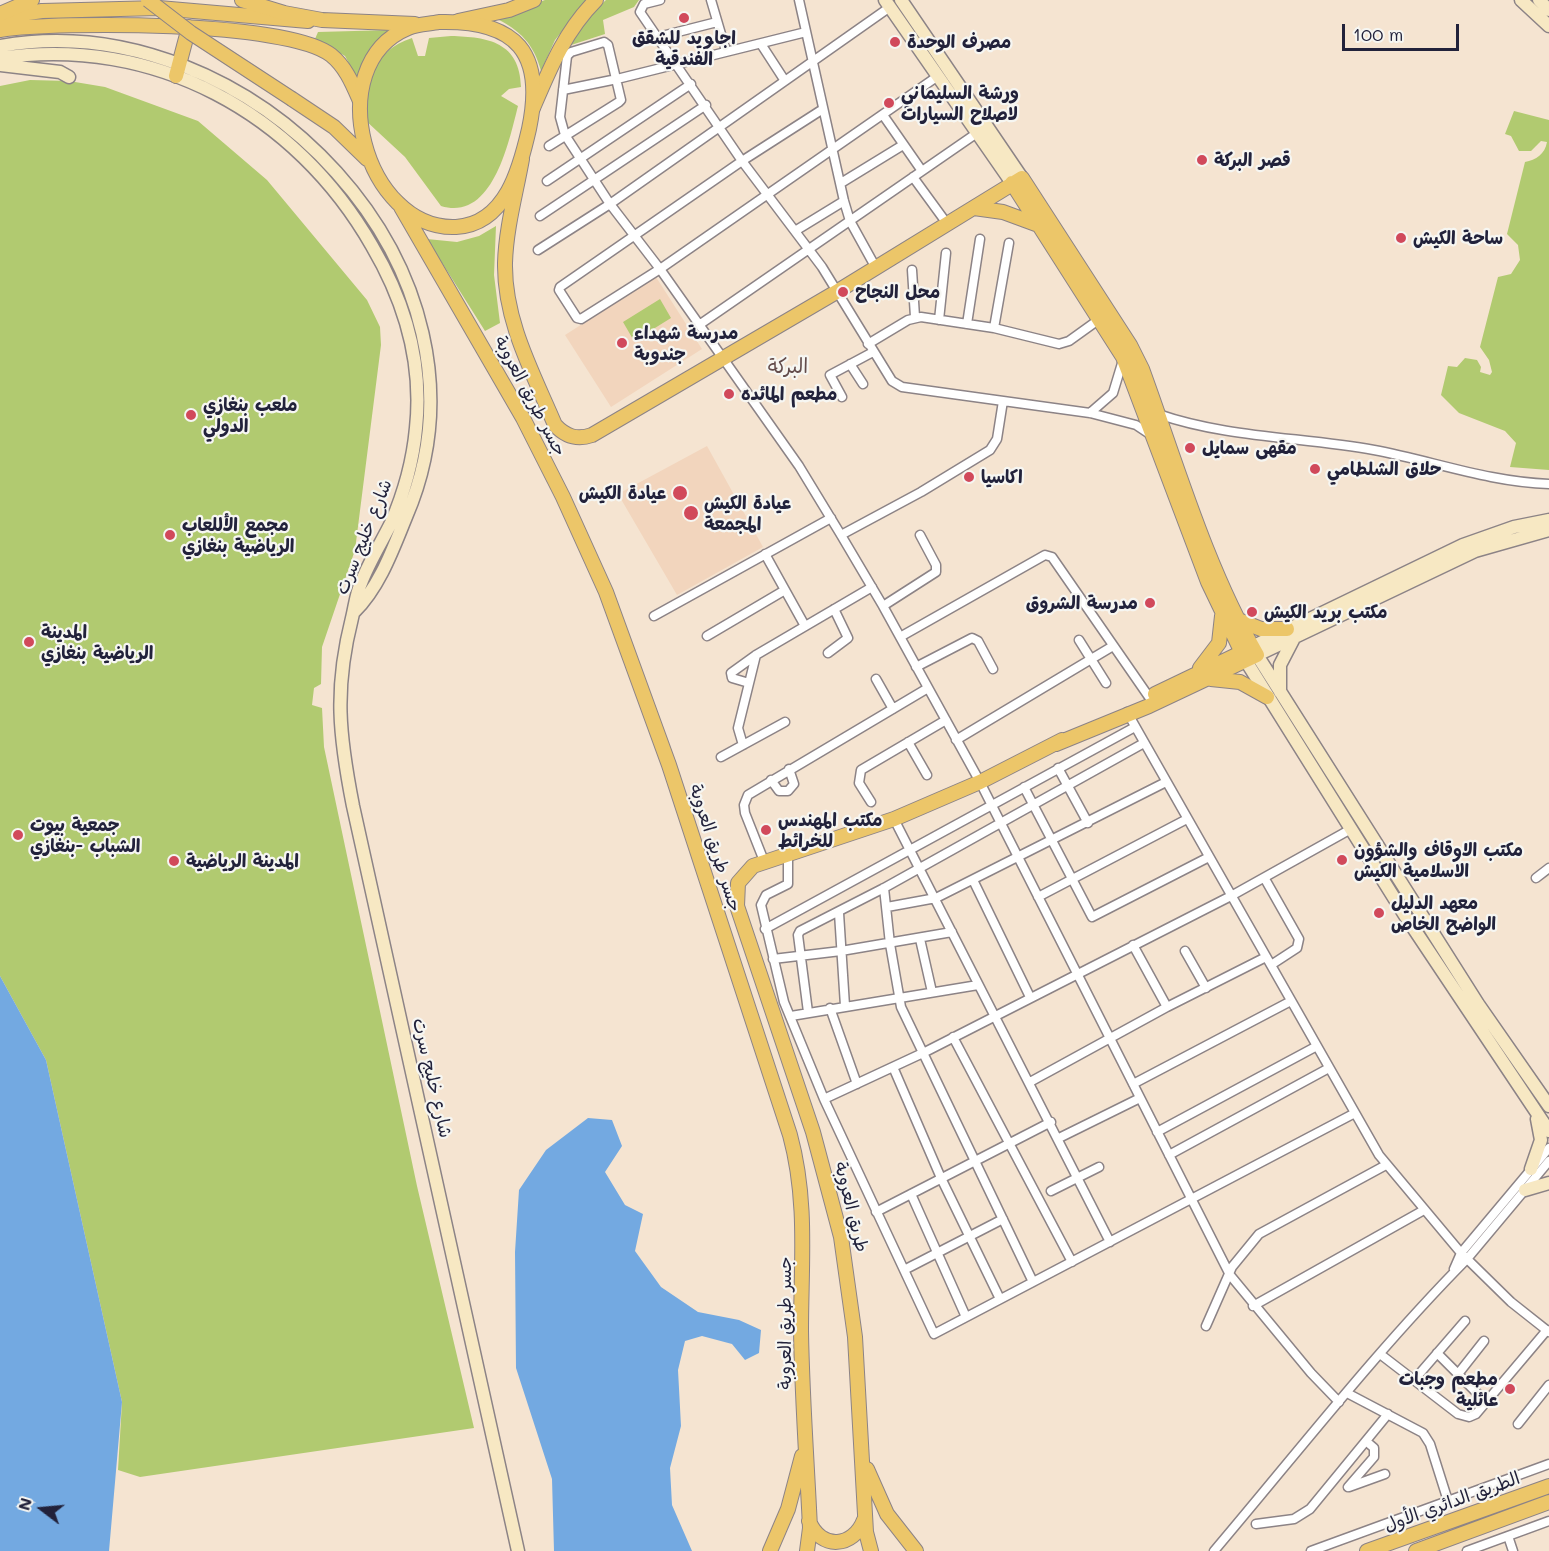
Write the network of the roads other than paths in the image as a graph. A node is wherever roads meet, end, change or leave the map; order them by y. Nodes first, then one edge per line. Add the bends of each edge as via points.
1 (32, 0) edge
2 (148, 0) edge
3 (242, 0) edge
4 (534, 0) edge
5 (596, 0) edge
6 (660, 0) edge
7 (711, 0) edge
8 (801, 0) edge
9 (1521, 0) edge
10 (1539, 0) edge
11 (892, 2) edge
12 (1549, 10) edge
13 (0, 16) edge
14 (322, 20) junction
15 (717, 21) junction
16 (455, 22) junction
17 (424, 24) junction
18 (1549, 26) edge
19 (189, 27) junction
20 (0, 30) edge
21 (806, 32) junction
22 (658, 37) junction
23 (761, 44) junction
24 (0, 46) edge
25 (726, 51) junction
26 (0, 58) edge
27 (813, 61) junction
28 (678, 64) junction
29 (0, 65) edge
30 (178, 70) junction
31 (69, 76) dead end
32 (938, 76) junction
33 (617, 79) junction
34 (785, 81) junction
35 (691, 84) junction
36 (563, 90) junction
37 (360, 101) junction
38 (706, 105) junction
39 (533, 108) junction
40 (823, 109) junction
41 (883, 115) junction
42 (720, 126) junction
43 (978, 133) junction
44 (565, 135) junction
45 (903, 145) junction
46 (549, 146) dead end
47 (833, 149) junction
48 (579, 158) junction
49 (522, 159) junction
50 (742, 161) junction
51 (371, 163) junction
52 (922, 171) junction
53 (913, 177) junction
54 (595, 180) junction
55 (547, 181) dead end
56 (1017, 181) junction
57 (841, 183) junction
58 (766, 193) junction
59 (844, 201) junction
60 (610, 204) junction
61 (401, 207) junction
62 (974, 208) junction
63 (540, 216) dead end
64 (850, 221) junction
65 (948, 225) junction
66 (1041, 226) junction
67 (795, 231) junction
68 (635, 236) junction
69 (980, 239) dead end
70 (1009, 243) dead end
71 (809, 248) junction
72 (538, 250) dead end
73 (946, 253) dead end
74 (660, 268) junction
75 (876, 268) junction
76 (912, 270) dead end
77 (838, 291) junction
78 (915, 317) junction
79 (1101, 318) junction
80 (939, 320) junction
81 (967, 324) junction
82 (699, 325) junction
83 (994, 328) junction
84 (871, 348) junction
85 (1123, 357) junction
86 (723, 358) junction
87 (850, 364) junction
88 (863, 384) dead end
89 (842, 398) dead end
90 (1003, 401) junction
91 (1090, 413) junction
92 (1158, 414) junction
93 (1153, 437) junction
94 (1549, 484) edge
95 (831, 518) junction
96 (1549, 520) edge
97 (1549, 530) edge
98 (841, 535) junction
99 (920, 535) dead end
100 (765, 554) junction
101 (872, 587) junction
102 (785, 590) junction
103 (883, 606) junction
104 (834, 609) junction
105 (1222, 614) junction
106 (654, 616) dead end
107 (1236, 619) junction
108 (806, 626) junction
109 (1290, 634) junction
110 (707, 636) dead end
111 (900, 637) junction
112 (1079, 640) dead end
113 (1113, 646) junction
114 (828, 653) dead end
115 (1250, 654) junction
116 (756, 655) junction
117 (1091, 659) junction
118 (916, 667) junction
119 (993, 669) dead end
120 (1200, 676) junction
121 (876, 679) dead end
122 (749, 683) junction
123 (1106, 683) dead end
124 (928, 688) junction
125 (1281, 696) junction
126 (1149, 697) junction
127 (1267, 697) junction
128 (893, 709) junction
129 (1129, 717) junction
130 (946, 720) junction
131 (785, 722) dead end
132 (956, 740) junction
133 (908, 742) junction
134 (1144, 743) junction
135 (743, 745) junction
136 (721, 757) dead end
137 (1058, 768) junction
138 (789, 769) junction
139 (927, 775) dead end
140 (771, 780) junction
141 (980, 782) junction
142 (1166, 782) junction
143 (1068, 785) junction
144 (1024, 787) junction
145 (871, 802) dead end
146 (1033, 803) junction
147 (992, 804) junction
148 (894, 819) junction
149 (1187, 819) junction
150 (1001, 823) junction
151 (1088, 823) junction
152 (1351, 829) junction
153 (1053, 841) junction
154 (908, 849) junction
155 (788, 853) junction
156 (1018, 857) junction
157 (1209, 857) junction
158 (764, 861) junction
159 (919, 868) junction
160 (1549, 868) edge
161 (1536, 878) dead end
162 (1072, 879) junction
163 (1265, 879) junction
164 (973, 880) junction
165 (884, 888) junction
166 (1231, 896) junction
167 (1038, 897) junction
168 (936, 898) junction
169 (887, 907) junction
170 (839, 913) junction
171 (765, 929) junction
172 (952, 932) junction
173 (920, 939) junction
174 (890, 944) junction
175 (1133, 945) junction
176 (841, 951) junction
177 (1185, 951) dead end
178 (800, 955) junction
179 (773, 959) junction
180 (1268, 961) junction
181 (1077, 973) junction
182 (978, 985) junction
183 (1206, 988) junction
184 (932, 992) junction
185 (898, 997) junction
186 (1030, 997) junction
187 (1291, 1002) junction
188 (845, 1006) junction
189 (1167, 1007) junction
190 (830, 1008) junction
191 (808, 1012) junction
192 (994, 1015) junction
193 (791, 1016) junction
194 (953, 1037) junction
195 (1110, 1038) junction
196 (1317, 1046) junction
197 (925, 1053) junction
198 (893, 1067) junction
199 (1329, 1068) junction
200 (1030, 1082) junction
201 (1533, 1082) junction
202 (857, 1084) junction
203 (1133, 1084) junction
204 (1549, 1095) edge
205 (1140, 1098) junction
206 (824, 1099) junction
207 (1549, 1106) edge
208 (1535, 1109) junction
209 (1355, 1113) junction
210 (1051, 1122) junction
211 (1549, 1131) edge
212 (1157, 1132) junction
213 (1059, 1138) junction
214 (1008, 1144) junction
215 (1549, 1148) edge
216 (1169, 1155) junction
217 (975, 1161) junction
218 (1549, 1161) edge
219 (1386, 1165) junction
220 (1099, 1167) dead end
221 (1531, 1169) junction
222 (941, 1178) junction
223 (1077, 1178) junction
224 (1549, 1183) edge
225 (1525, 1190) junction
226 (1051, 1191) dead end
227 (911, 1194) junction
228 (1191, 1199) junction
229 (1424, 1210) junction
230 (876, 1212) junction
231 (1003, 1219) junction
232 (970, 1237) junction
233 (1110, 1242) junction
234 (938, 1252) junction
235 (1464, 1256) junction
236 (1072, 1262) junction
237 (904, 1270) junction
238 (1230, 1275) junction
239 (1033, 1282) junction
240 (1000, 1299) junction
241 (1254, 1306) junction
242 (966, 1317) junction
243 (1465, 1321) dead end
244 (1206, 1326) dead end
245 (1548, 1331) edge
246 (1484, 1341) dead end
247 (1437, 1353) junction
248 (1380, 1354) junction
249 (1458, 1374) junction
250 (1414, 1380) junction
251 (1549, 1385) edge
252 (1347, 1393) junction
253 (1339, 1402) junction
254 (1486, 1402) junction
255 (1388, 1414) junction
256 (1518, 1424) dead end
257 (806, 1439) junction
258 (1366, 1442) junction
259 (861, 1447) junction
260 (1549, 1464) edge
261 (1385, 1474) dead end
262 (1336, 1481) junction
263 (1549, 1486) edge
264 (1348, 1487) junction
265 (1448, 1501) junction
266 (1549, 1502) edge
267 (865, 1518) junction
268 (809, 1521) junction
269 (1549, 1521) edge
270 (1256, 1524) dead end
271 (1508, 1536) junction
272 (518, 1551) edge
273 (770, 1551) edge
274 (807, 1551) edge
275 (872, 1551) edge
276 (916, 1551) edge
277 (1214, 1551) edge
278 (1311, 1551) edge
279 (1367, 1551) edge
280 (1416, 1551) edge
281 (1467, 1551) edge
282 (1513, 1551) edge

1 - 13 main road
2 - 51 main road, bridge via 334,128
3 - 14 main road
4 - 16 main road via 510,10
5 - 39 main road via 559,48
6 - 22 street via 644,4 640,12
7 - 15 street
8 - 21 street
9 - 18 main road
10 - 12 main road
11 - 27 street
11 - 32 main road
11 - 56 main road
13 - 14 main road via 159,8 274,20
14 - 17 main road
15 - 22 street
15 - 25 street
16 - 17 main road
16 - 39 main road via 484,25 521,48 534,75
17 - 37 main road via 409,28 379,48 367,69
19 - 20 main road via 48,26
19 - 30 main road
19 - 37 main road via 276,38 318,48 342,65
21 - 23 street
21 - 27 street
22 - 28 street
23 - 25 street
23 - 34 street
24 - 30 main road, شارع خليج سرت via 77,43 128,50
25 - 28 street
26 - 30 main road, شارع خليج سرت via 48,54 98,57
27 - 34 street
27 - 40 street
28 - 33 street
28 - 35 street
29 - 31 main road
30 - 272 main road, شارع خليج سرت via 255,117 305,156 343,199 394,285 415,357 416,428 412,457 398,506 361,583 338,700 343,756
32 - 41 street
32 - 43 main road
33 - 36 street
33 - 36 street via 608,45 602,42 569,54
33 - 44 street via 621,100
34 - 42 street
35 - 38 street
35 - 48 street
36 - 44 street via 560,117
37 - 51 main road via 361,130
38 - 42 street
38 - 54 street
39 - 49 main road
40 - 47 street
40 - 50 street
41 - 45 street
41 - 47 street
42 - 50 street
42 - 60 street
43 - 52 street
43 - 56 main road
44 - 46 street
44 - 48 street
45 - 52 street
45 - 57 street
47 - 57 street
47 - 58 street
48 - 54 street
48 - 55 street
49 - 61 main road via 499,205 471,224 438,225
49 - 86 main road via 506,250 510,314 555,425 561,431 576,438 592,435
50 - 58 street
50 - 68 street
51 - 61 main road
52 - 53 street
53 - 64 street
53 - 65 street
54 - 60 street
54 - 63 street
56 - 62 main road
56 - 66 main road
56 - 92 main road via 1116,321 1142,369
57 - 59 street
58 - 67 street
58 - 74 street
59 - 64 street
59 - 67 street
60 - 68 street
60 - 72 street
61 - 257 main road, جسر طريق العروبة via 518,408 592,560 656,728 727,942 790,1135 801,1185 801,1346
62 - 65 main road
62 - 66 main road via 1003,212
64 - 71 street
64 - 75 street
65 - 75 main road
66 - 79 main road
67 - 71 street
68 - 74 street
68 - 74 street via 560,287 577,318
69 - 81 street
70 - 83 street
71 - 77 street
71 - 82 street
73 - 80 street
74 - 82 street
75 - 77 main road
76 - 78 street
77 - 84 street
77 - 86 main road
78 - 80 street
78 - 84 street
79 - 83 street via 1059,344
79 - 85 main road
80 - 81 street
81 - 83 street
82 - 86 street
84 - 87 street
84 - 90 street via 892,381 902,387
85 - 91 street via 1113,393
85 - 93 main road
86 - 95 street
87 - 88 street
87 - 89 street via 830,375
90 - 91 street
90 - 98 street via 997,439 990,450
91 - 93 street via 1136,425
92 - 94 street via 1196,427 1375,450 1501,479
92 - 107 main road
93 - 105 main road
95 - 98 street
95 - 100 street
96 - 109 main road via 1514,527 1463,545
97 - 109 main road via 1466,555
98 - 101 street
99 - 103 street via 936,572
100 - 102 street
100 - 106 street
101 - 103 street
101 - 104 street
102 - 108 street
102 - 110 street
103 - 111 street
104 - 108 street
104 - 114 street via 848,638
105 - 115 main road
105 - 120 main road via 1219,643
107 - 109 main road
107 - 115 main road
108 - 116 street
109 - 115 main road
109 - 125 main road via 1280,665
111 - 113 street via 1045,555 1052,557
111 - 118 street
112 - 117 street
113 - 117 street
113 - 126 street
115 - 120 main road
115 - 125 main road
115 - 127 main road
116 - 122 street
116 - 122 street via 731,673 732,678
117 - 123 street
117 - 132 street
118 - 119 street via 972,638 978,641
118 - 124 street
120 - 126 main road
120 - 127 main road via 1240,682
120 - 129 main road
121 - 128 street
122 - 135 street via 738,728
124 - 128 street
124 - 130 street
125 - 201 main road
126 - 129 main road
127 - 152 main road
128 - 138 street
129 - 134 street
129 - 137 street
129 - 141 main road via 1056,744
130 - 132 street
130 - 133 street
131 - 135 street
132 - 141 street
133 - 139 street
133 - 145 street via 859,773 859,783
134 - 142 street
134 - 143 street
135 - 136 street
137 - 143 street
137 - 144 street
138 - 140 street
138 - 140 street via 794,784 788,791 779,791
140 - 158 street via 751,793 744,805
141 - 147 street
141 - 148 main road
142 - 149 street
142 - 151 street
143 - 146 street
143 - 151 street
144 - 146 street
144 - 147 street
146 - 150 street
146 - 153 street
147 - 150 street
147 - 154 street
148 - 154 street
148 - 155 main road
149 - 157 street
149 - 162 street
150 - 156 street
150 - 159 street
151 - 153 street
152 - 163 street
152 - 208 main road
153 - 156 street
153 - 162 street
154 - 159 street
154 - 171 street
155 - 158 main road
155 - 171 street via 788,885 766,895 762,901
156 - 164 street
156 - 167 street
157 - 162 street via 1092,917
157 - 166 street
158 - 259 main road, طريق العروبة via 753,866 738,883 737,906 813,1132 838,1220 853,1312
159 - 165 street
159 - 168 street
160 - 161 street
162 - 167 street
163 - 166 street
163 - 180 street via 1299,939 1297,948
164 - 168 street
164 - 186 street
165 - 169 street
165 - 170 street
166 - 175 street
166 - 180 street
167 - 181 street
168 - 169 street
168 - 172 street
169 - 174 street
170 - 176 street
170 - 178 street via 799,932
171 - 179 street
172 - 173 street
172 - 182 street
173 - 174 street
173 - 184 street
174 - 176 street
174 - 185 street
175 - 181 street
175 - 189 street
176 - 178 street
176 - 188 street
177 - 183 street
178 - 179 street
178 - 191 street
179 - 193 street
180 - 183 street
180 - 187 street
181 - 186 street
181 - 195 street
182 - 184 street
182 - 192 street
183 - 189 street
184 - 185 street
185 - 188 street
185 - 197 street
186 - 192 street
187 - 196 street
187 - 203 street
188 - 190 street
189 - 195 street
190 - 191 street
190 - 202 street
191 - 193 street
192 - 194 street
192 - 200 street
193 - 206 street
194 - 197 street
194 - 214 street
195 - 200 street
195 - 203 street
196 - 199 street
196 - 212 street
197 - 198 street
197 - 217 street
198 - 202 street
198 - 222 street
199 - 209 street
199 - 216 street
200 - 210 street
201 - 204 main road
201 - 207 main road
202 - 206 street
203 - 205 street
205 - 212 street
205 - 213 street
206 - 230 street
208 - 211 main road
208 - 221 main road via 1541,1140
209 - 219 street
209 - 228 street
210 - 213 street
210 - 214 street
212 - 216 street
213 - 223 street
214 - 217 street
214 - 236 street
215 - 221 street
216 - 228 street
217 - 222 street
217 - 231 street
218 - 225 street
219 - 229 street
219 - 238 street via 1266,1229 1237,1259
220 - 223 street
221 - 235 street
222 - 227 street
222 - 232 street
223 - 226 street
223 - 233 street
224 - 225 main road
225 - 235 street
227 - 230 street
227 - 234 street
228 - 233 street
228 - 238 street
229 - 235 street
229 - 241 street
230 - 237 street
231 - 232 street
231 - 239 street
232 - 234 street
232 - 240 street
233 - 236 street
234 - 237 street
234 - 242 street
235 - 245 street via 1511,1302
235 - 248 street
236 - 239 street
237 - 242 street via 934,1334
238 - 241 street
238 - 244 street
239 - 240 street
240 - 242 street
241 - 253 street
243 - 247 street
245 - 254 street
246 - 249 street
247 - 249 street
247 - 250 street
248 - 250 street
248 - 252 street
249 - 254 street
250 - 254 street via 1461,1416 1473,1416
251 - 256 street
252 - 253 street
252 - 255 street
253 - 277 street
255 - 258 street
255 - 265 street via 1427,1438
257 - 268 main road, جسر طريق العروبة
257 - 273 main road via 788,1509
258 - 262 street
258 - 264 street via 1374,1448 1374,1457
259 - 267 main road, طريق العروبة
259 - 276 main road via 879,1499
260 - 265 street
261 - 264 street
262 - 264 street
262 - 270 street via 1303,1515
263 - 279 main road, الطريق الدائري الأول
265 - 278 street
266 - 280 main road, الطريق الدائري الأول
267 - 268 main road via 853,1537 838,1542 819,1536
267 - 275 main road, طريق العروبة
268 - 274 main road, جسر طريق العروبة
269 - 271 street
271 - 281 street
271 - 282 street

